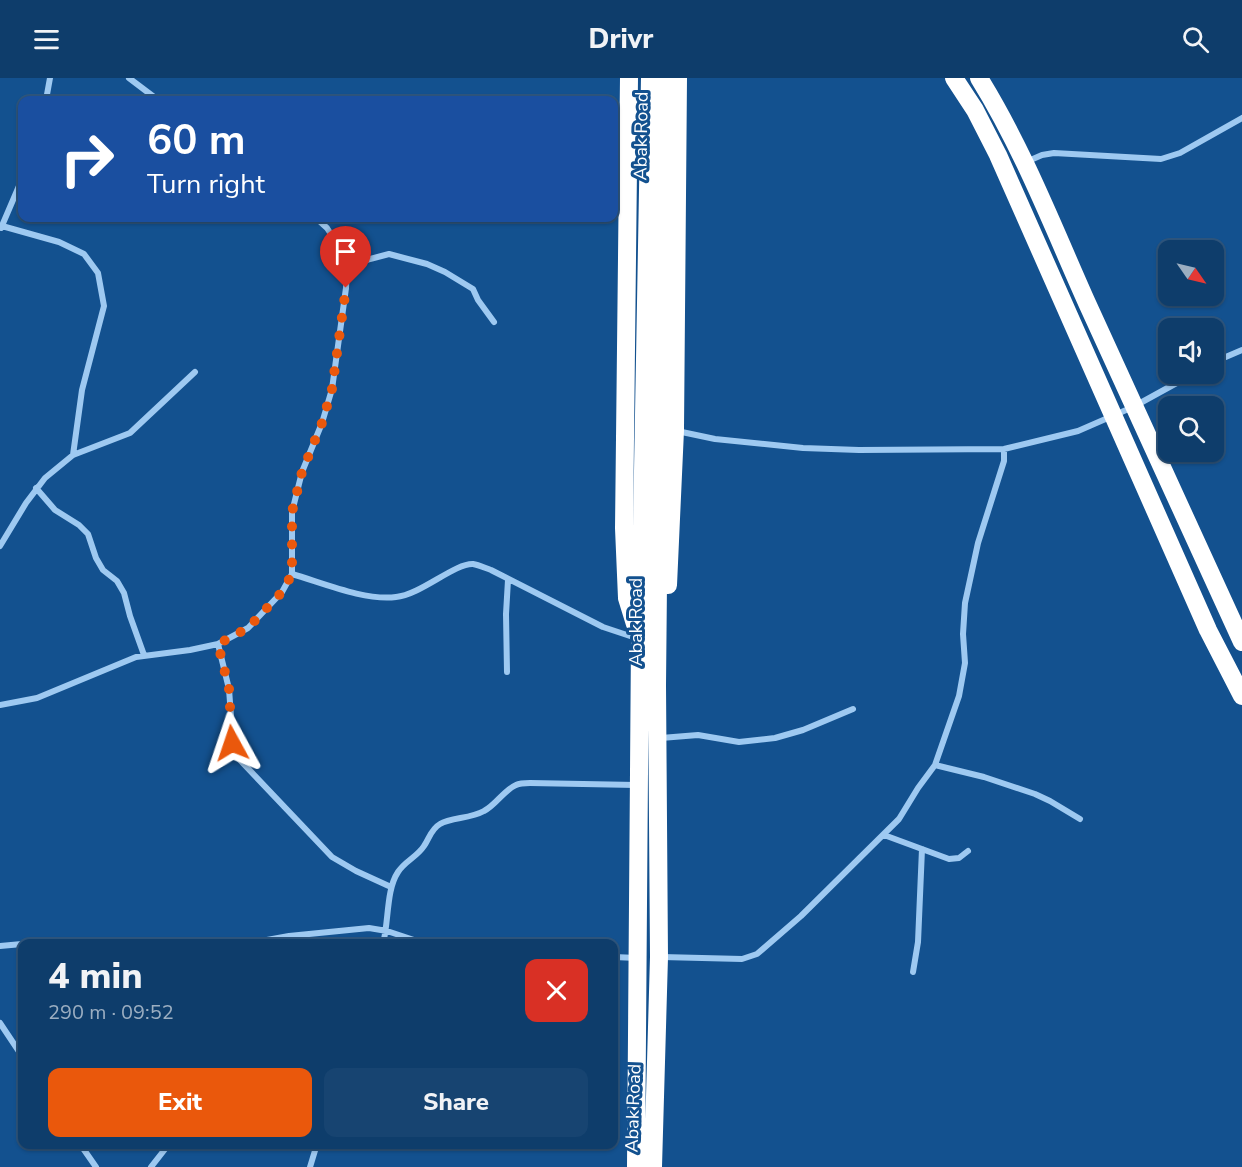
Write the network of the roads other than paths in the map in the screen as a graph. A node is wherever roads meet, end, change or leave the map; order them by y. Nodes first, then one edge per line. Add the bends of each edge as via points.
1 (50, 78) edge
2 (129, 78) edge
3 (629, 78) edge
4 (650, 78) edge
5 (663, 78) edge
6 (678, 78) edge
7 (954, 78) edge
8 (980, 78) edge
9 (47, 96) edge
10 (153, 96) edge
11 (1241, 121) edge
12 (1025, 162) junction
13 (18, 188) edge
14 (320, 222) edge
15 (1, 228) edge
16 (347, 265) junction
17 (494, 322) dead end
18 (1242, 350) edge
19 (1224, 358) edge
20 (195, 372) dead end
21 (1175, 384) edge
22 (1133, 407) junction
23 (1115, 415) junction
24 (675, 430) junction
25 (1004, 449) junction
26 (72, 455) junction
27 (36, 488) junction
28 (0, 546) edge
29 (292, 574) junction
30 (508, 580) junction
31 (640, 639) junction
32 (1242, 642) edge
33 (218, 644) junction
34 (144, 655) junction
35 (507, 672) dead end
36 (657, 685) junction
37 (1242, 696) edge
38 (0, 705) edge
39 (853, 709) dead end
40 (657, 738) junction
41 (935, 765) junction
42 (639, 785) junction
43 (1080, 819) dead end
44 (884, 835) junction
45 (922, 849) junction
46 (968, 851) dead end
47 (391, 886) junction
48 (387, 931) junction
49 (272, 939) edge
50 (385, 939) edge
51 (411, 939) edge
52 (18, 944) edge
53 (0, 946) edge
54 (618, 957) edge
55 (659, 957) junction
56 (638, 958) junction
57 (913, 972) dead end
58 (0, 1023) edge
59 (18, 1050) edge
60 (83, 1149) edge
61 (165, 1149) edge
62 (315, 1149) edge
63 (96, 1167) edge
64 (151, 1167) edge
65 (310, 1167) edge
66 (636, 1167) edge
67 (653, 1167) edge

1 - 9 street
2 - 10 street
3 - 31 highway via 624,528 627,598
4 - 31 highway, Abak Road
5 - 36 highway, Abak Road
6 - 24 highway
7 - 23 highway via 998,155
8 - 12 highway
11 - 12 street via 1161,159 1054,153
12 - 22 highway
13 - 15 street
14 - 16 street via 341,249
15 - 26 street via 59,242 84,254 98,273 104,306 81,390
16 - 17 street via 389,254 427,264 473,289
16 - 29 street via 332,389 292,512
18 - 19 street
20 - 26 street via 130,433
21 - 22 street
22 - 23 street
22 - 32 highway
23 - 25 street via 1078,431
23 - 37 highway via 1208,630
24 - 25 street via 715,439 803,448
24 - 36 highway via 668,598
25 - 41 street via 1005,461 978,543 965,603 965,663 958,696
26 - 27 street
27 - 28 street
27 - 34 street via 55,510 88,534 103,570 124,593
29 - 30 street via 386,598 400,597 460,566 473,564
29 - 33 street via 282,592 248,628
30 - 31 street via 603,627
30 - 35 street
31 - 42 highway, Abak Road
33 - 34 street
33 - 47 street via 229,689 232,743 238,759 332,857
34 - 38 street via 37,698
36 - 40 highway, Abak Road
39 - 40 street via 775,738 739,742 698,735
40 - 55 highway, Abak Road
41 - 43 street via 1035,794
41 - 44 street
42 - 47 street via 515,785 486,811 439,824 397,873
42 - 56 highway, Abak Road
44 - 45 street
44 - 55 street via 757,954 742,959
45 - 46 street via 949,859
45 - 57 street
47 - 48 street
48 - 49 street via 369,928
48 - 50 street
48 - 51 street
52 - 53 street
54 - 56 street
55 - 67 highway, Abak Road
56 - 66 highway, Abak Road
58 - 59 street
60 - 63 street
61 - 64 street
62 - 65 street

